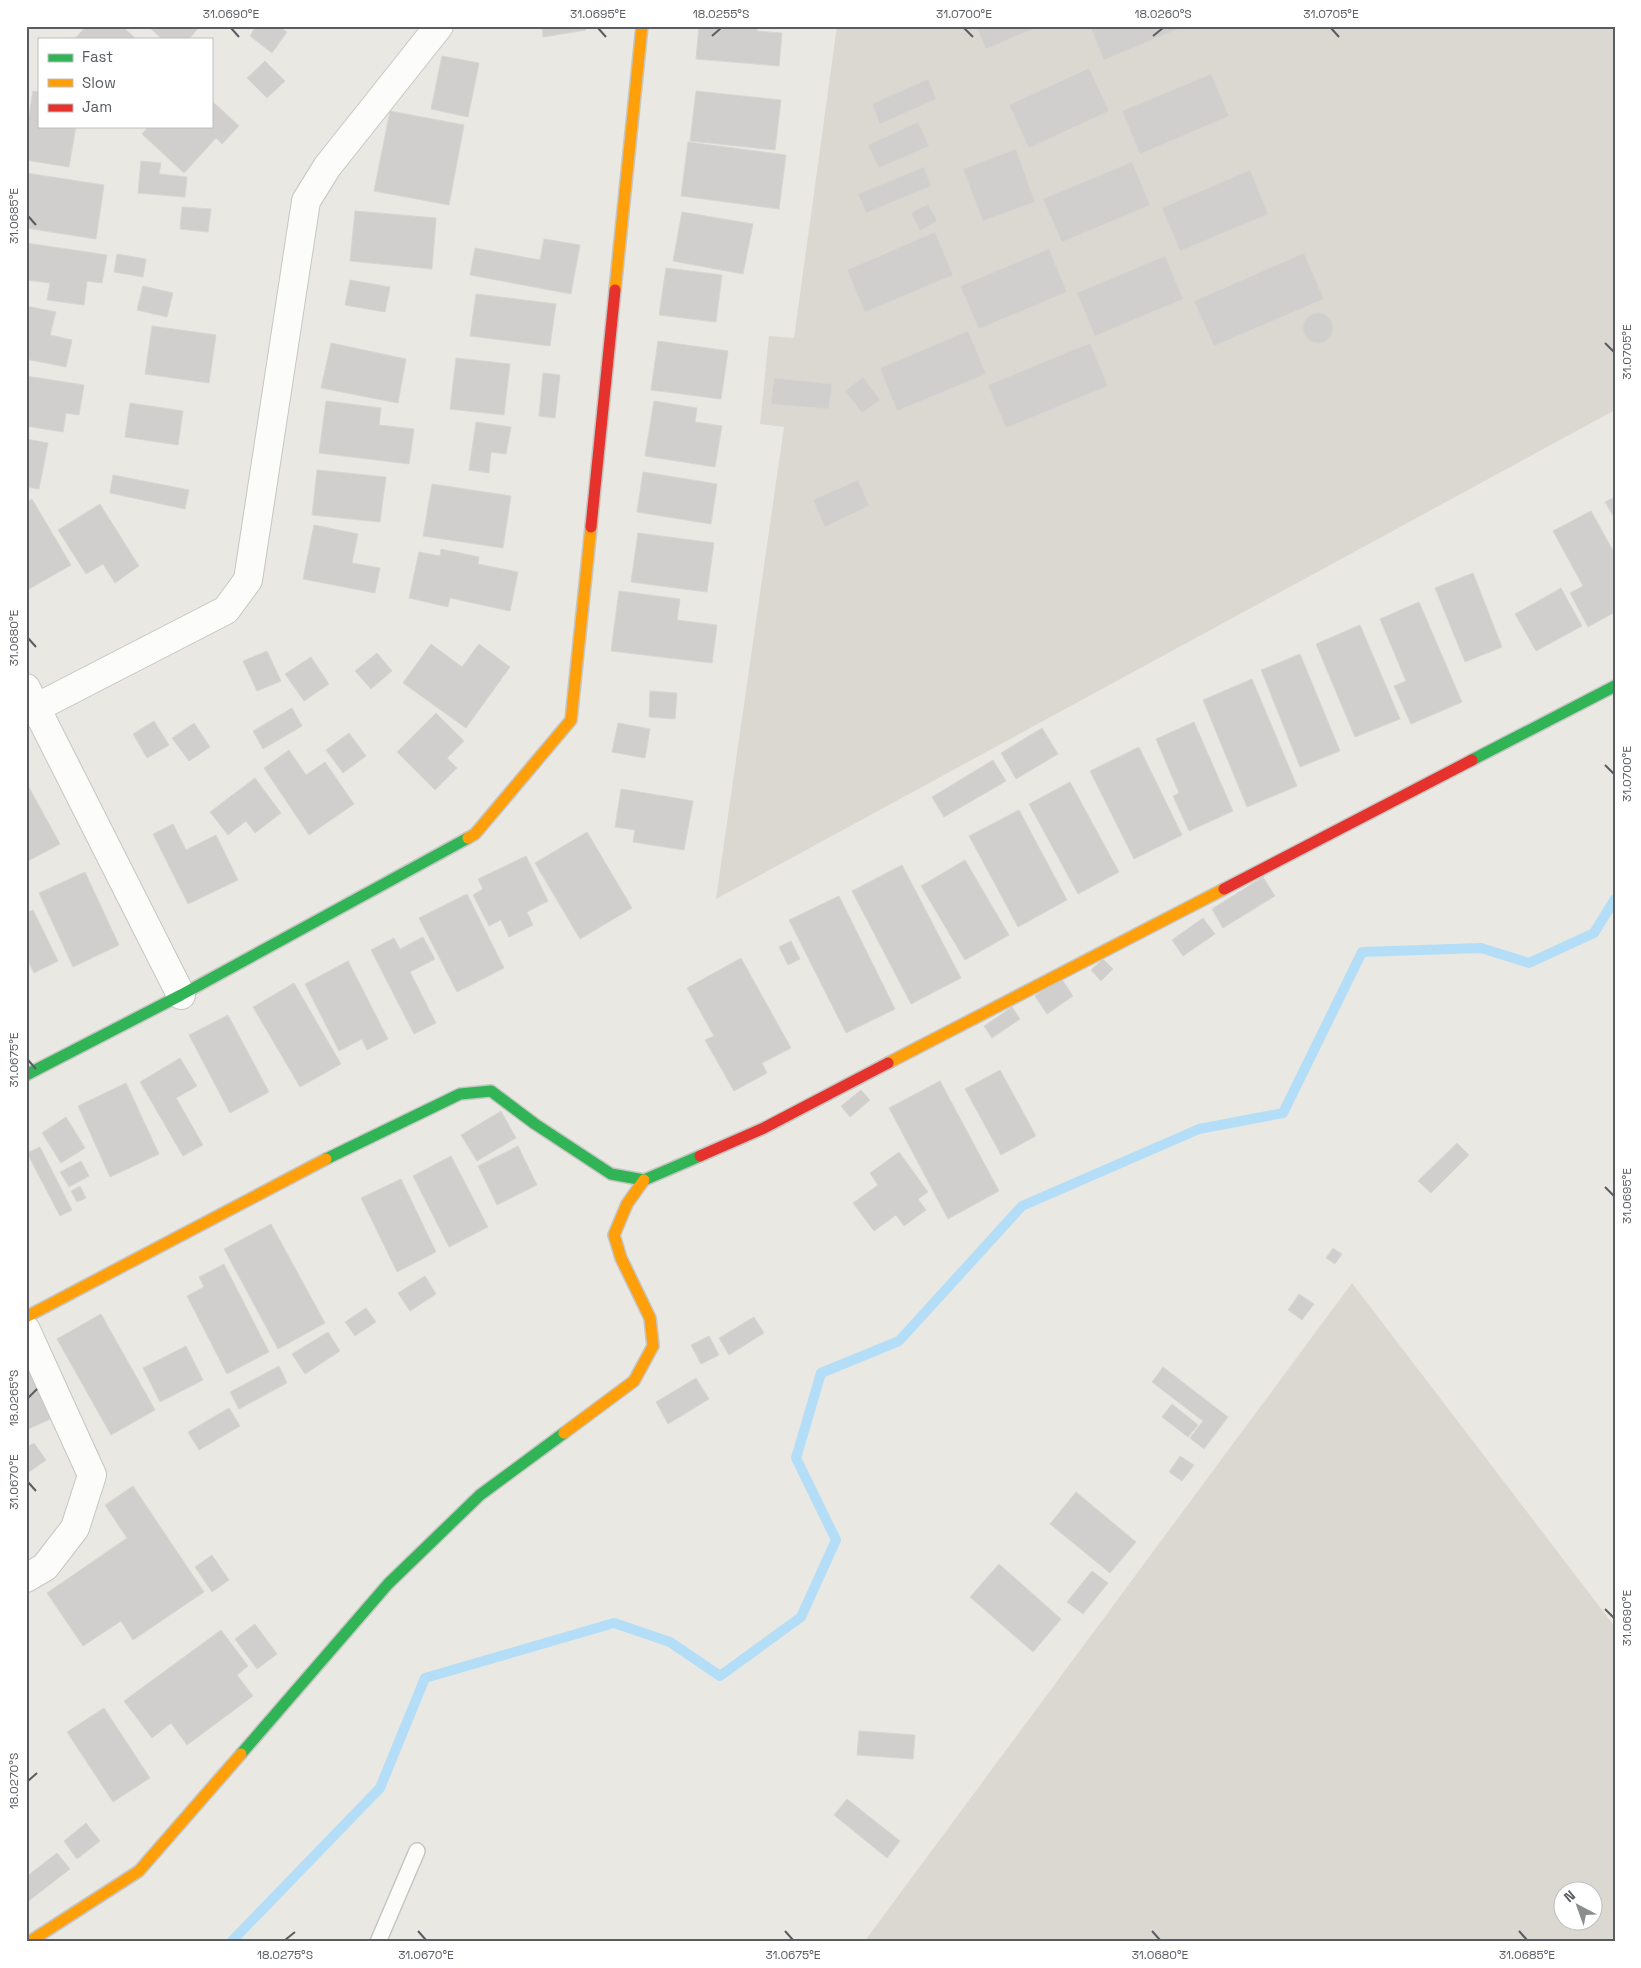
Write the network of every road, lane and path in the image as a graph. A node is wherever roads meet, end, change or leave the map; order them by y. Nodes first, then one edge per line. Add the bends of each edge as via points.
1 (439, 26) edge
2 (642, 26) edge
3 (1615, 686) edge
4 (30, 703) edge
5 (181, 995) junction
6 (26, 1075) edge
7 (644, 1180) junction
8 (26, 1317) edge
9 (26, 1330) edge
10 (26, 1578) edge
11 (417, 1850) dead end
12 (29, 1942) edge
13 (378, 1942) edge

1 - 4 street via 327,167 306,201 248,580 226,610
2 - 5 street via 571,720 475,834
3 - 7 street via 764,1128
4 - 5 street
5 - 6 street
7 - 8 street via 611,1174 491,1091 460,1094 320,1161
7 - 12 street via 627,1204 614,1235 621,1258 650,1318 653,1346 634,1381 480,1495 388,1584 139,1872
9 - 10 street via 92,1474 75,1528 45,1567
11 - 13 lane

